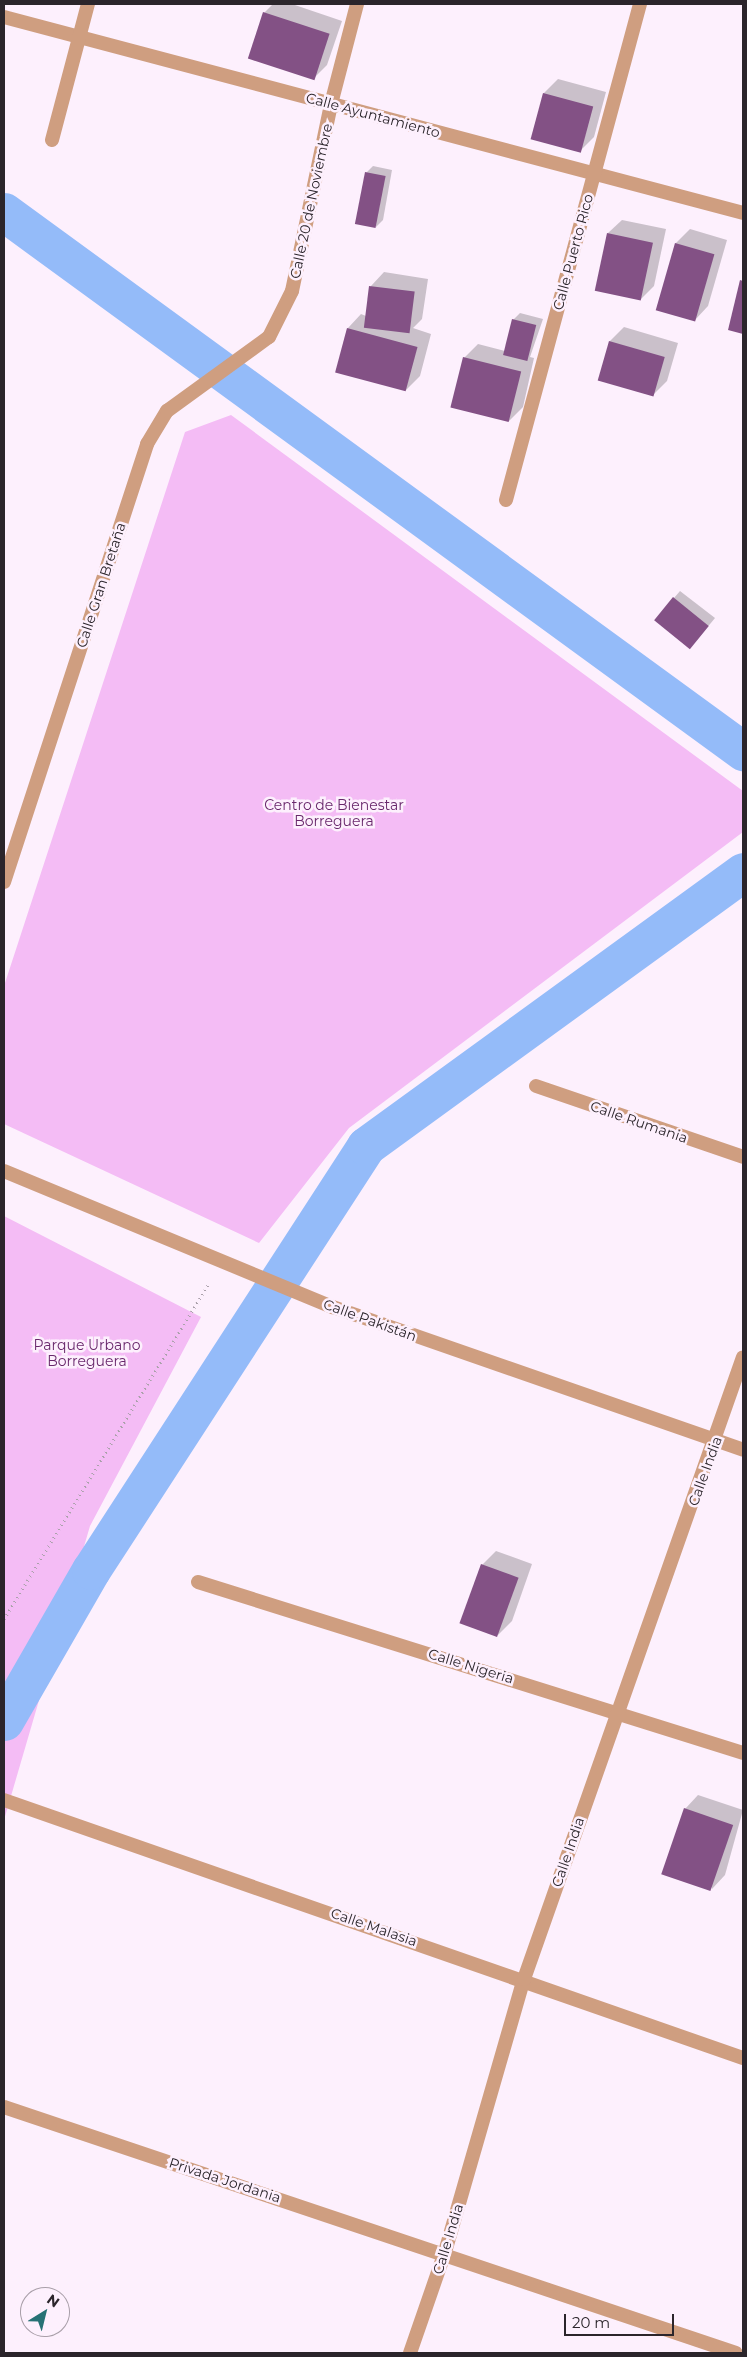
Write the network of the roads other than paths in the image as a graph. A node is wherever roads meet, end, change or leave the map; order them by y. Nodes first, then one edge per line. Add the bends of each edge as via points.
1 (88, 4) edge
2 (357, 4) edge
3 (640, 4) edge
4 (4, 17) edge
5 (79, 37) junction
6 (331, 104) junction
7 (52, 140) dead end
8 (594, 174) junction
9 (743, 213) edge
10 (269, 337) joint
11 (506, 500) dead end
12 (4, 882) edge
13 (536, 1086) dead end
14 (743, 1158) edge
15 (4, 1171) edge
16 (743, 1357) edge
17 (717, 1441) junction
18 (743, 1450) edge
19 (198, 1582) dead end
20 (617, 1710) junction
21 (743, 1753) edge
22 (4, 1800) edge
23 (524, 1979) junction
24 (743, 2058) edge
25 (4, 2107) edge
26 (446, 2252) junction
27 (410, 2353) edge
28 (736, 2353) edge

1 - 5 street
2 - 6 street, Calle 20 de Noviembre
3 - 8 street, Calle Puerto Rico
4 - 5 street, Calle Ayuntamiento
5 - 6 street, Calle Ayuntamiento
5 - 7 street
6 - 8 street, Calle Ayuntamiento
6 - 10 street, Calle 20 de Noviembre via 292,291
8 - 9 street, Calle Ayuntamiento
8 - 11 street, Calle Puerto Rico
10 - 12 street, Calle Gran Bretaña via 167,411 147,444
13 - 14 street, Calle Rumania
15 - 17 street, Calle Pakistán via 333,1307
16 - 17 street, Calle India
17 - 18 street, Calle Pakistán
17 - 20 street, Calle India
19 - 20 street, Calle Nigeria
20 - 21 street, Calle Nigeria
20 - 23 street, Calle India
22 - 23 street, Calle Malasia
23 - 24 street, Calle Malasia
23 - 26 street, Calle India
25 - 26 street, Privada Jordania
26 - 27 street, Calle India
26 - 28 street, Privada Jordania

